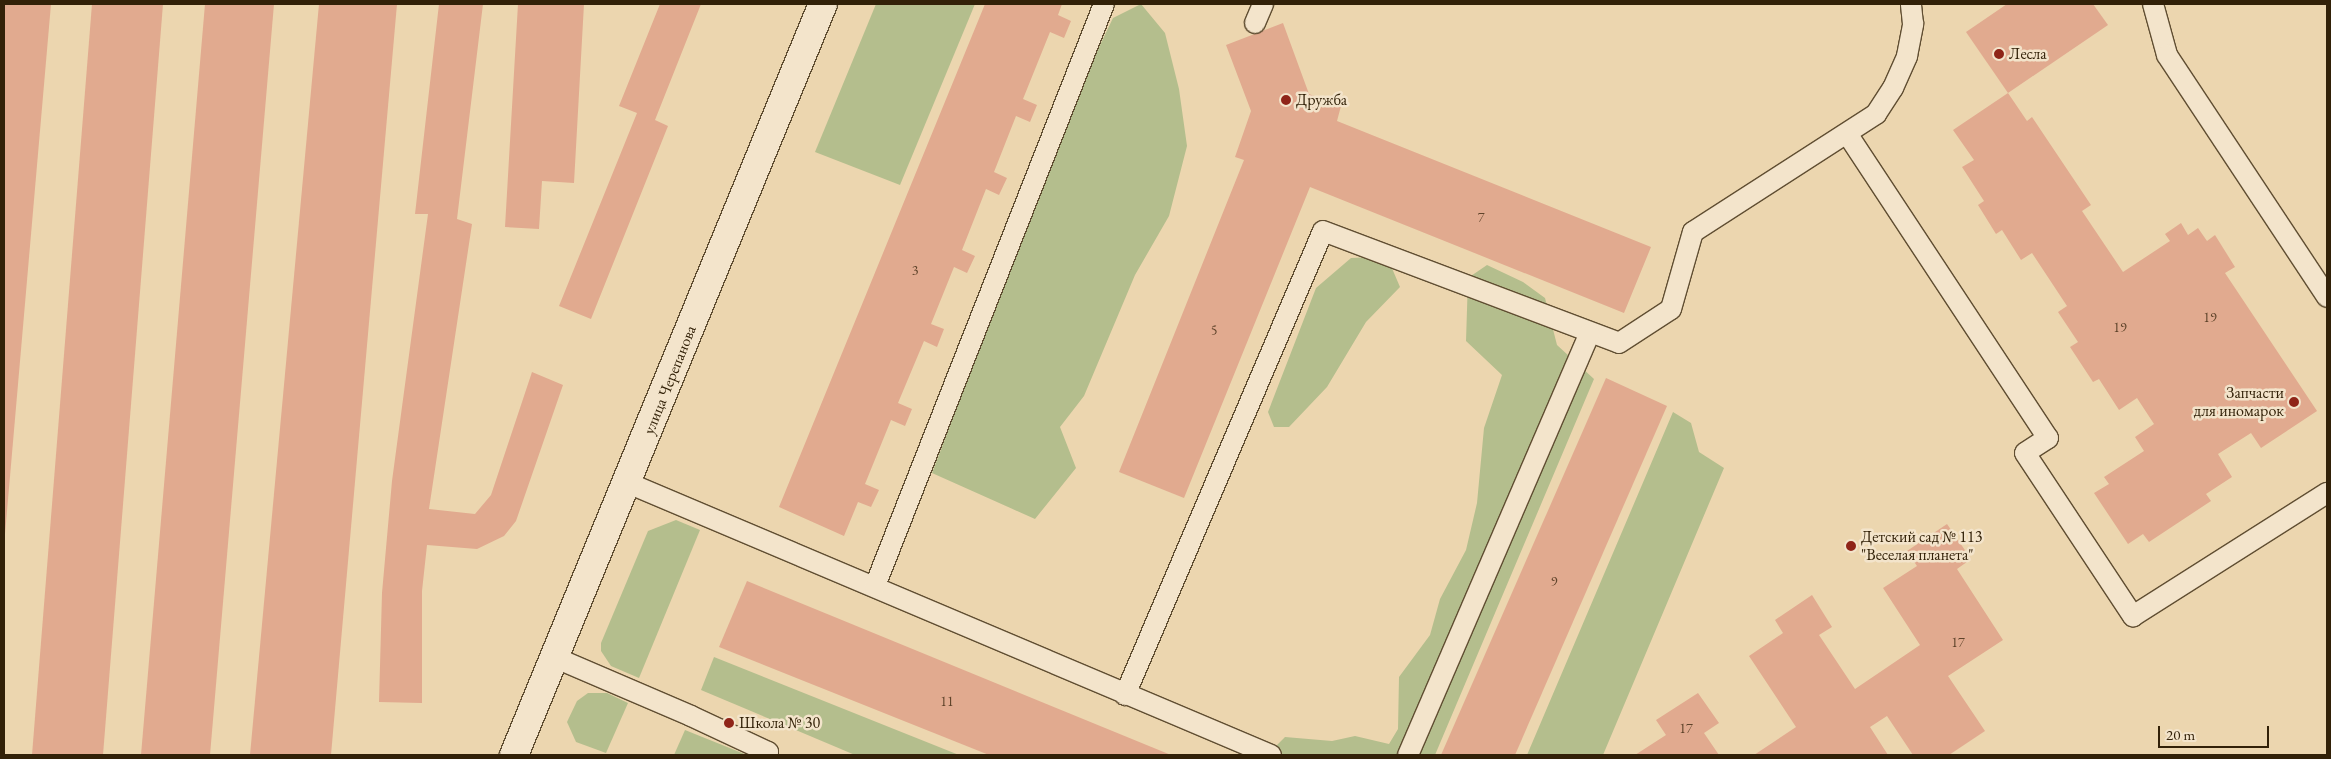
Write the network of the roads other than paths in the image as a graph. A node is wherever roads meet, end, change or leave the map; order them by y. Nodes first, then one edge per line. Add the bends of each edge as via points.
1 (822, 4) edge
2 (1104, 4) edge
3 (1263, 4) edge
4 (1911, 4) edge
5 (2153, 4) edge
6 (1255, 23) dead end
7 (1848, 135) junction
8 (2327, 297) edge
9 (1589, 334) junction
10 (628, 483) junction
11 (2327, 494) edge
12 (875, 586) junction
13 (556, 658) junction
14 (1125, 695) junction
15 (770, 754) edge
16 (514, 755) edge
17 (1271, 755) edge
18 (1408, 755) edge

1 - 10 main road, улица Черепанова
2 - 12 lane
3 - 6 lane
4 - 7 lane via 1913,24 1902,71 1876,114
5 - 8 lane via 2167,55
7 - 9 lane via 1694,232 1671,309 1619,343
7 - 11 lane via 2048,438 2025,453 2133,616
9 - 14 lane via 1323,231
9 - 18 lane
10 - 12 lane
10 - 13 main road, улица Черепанова
12 - 14 lane
13 - 15 lane
13 - 16 main road, улица Черепанова
14 - 17 lane

